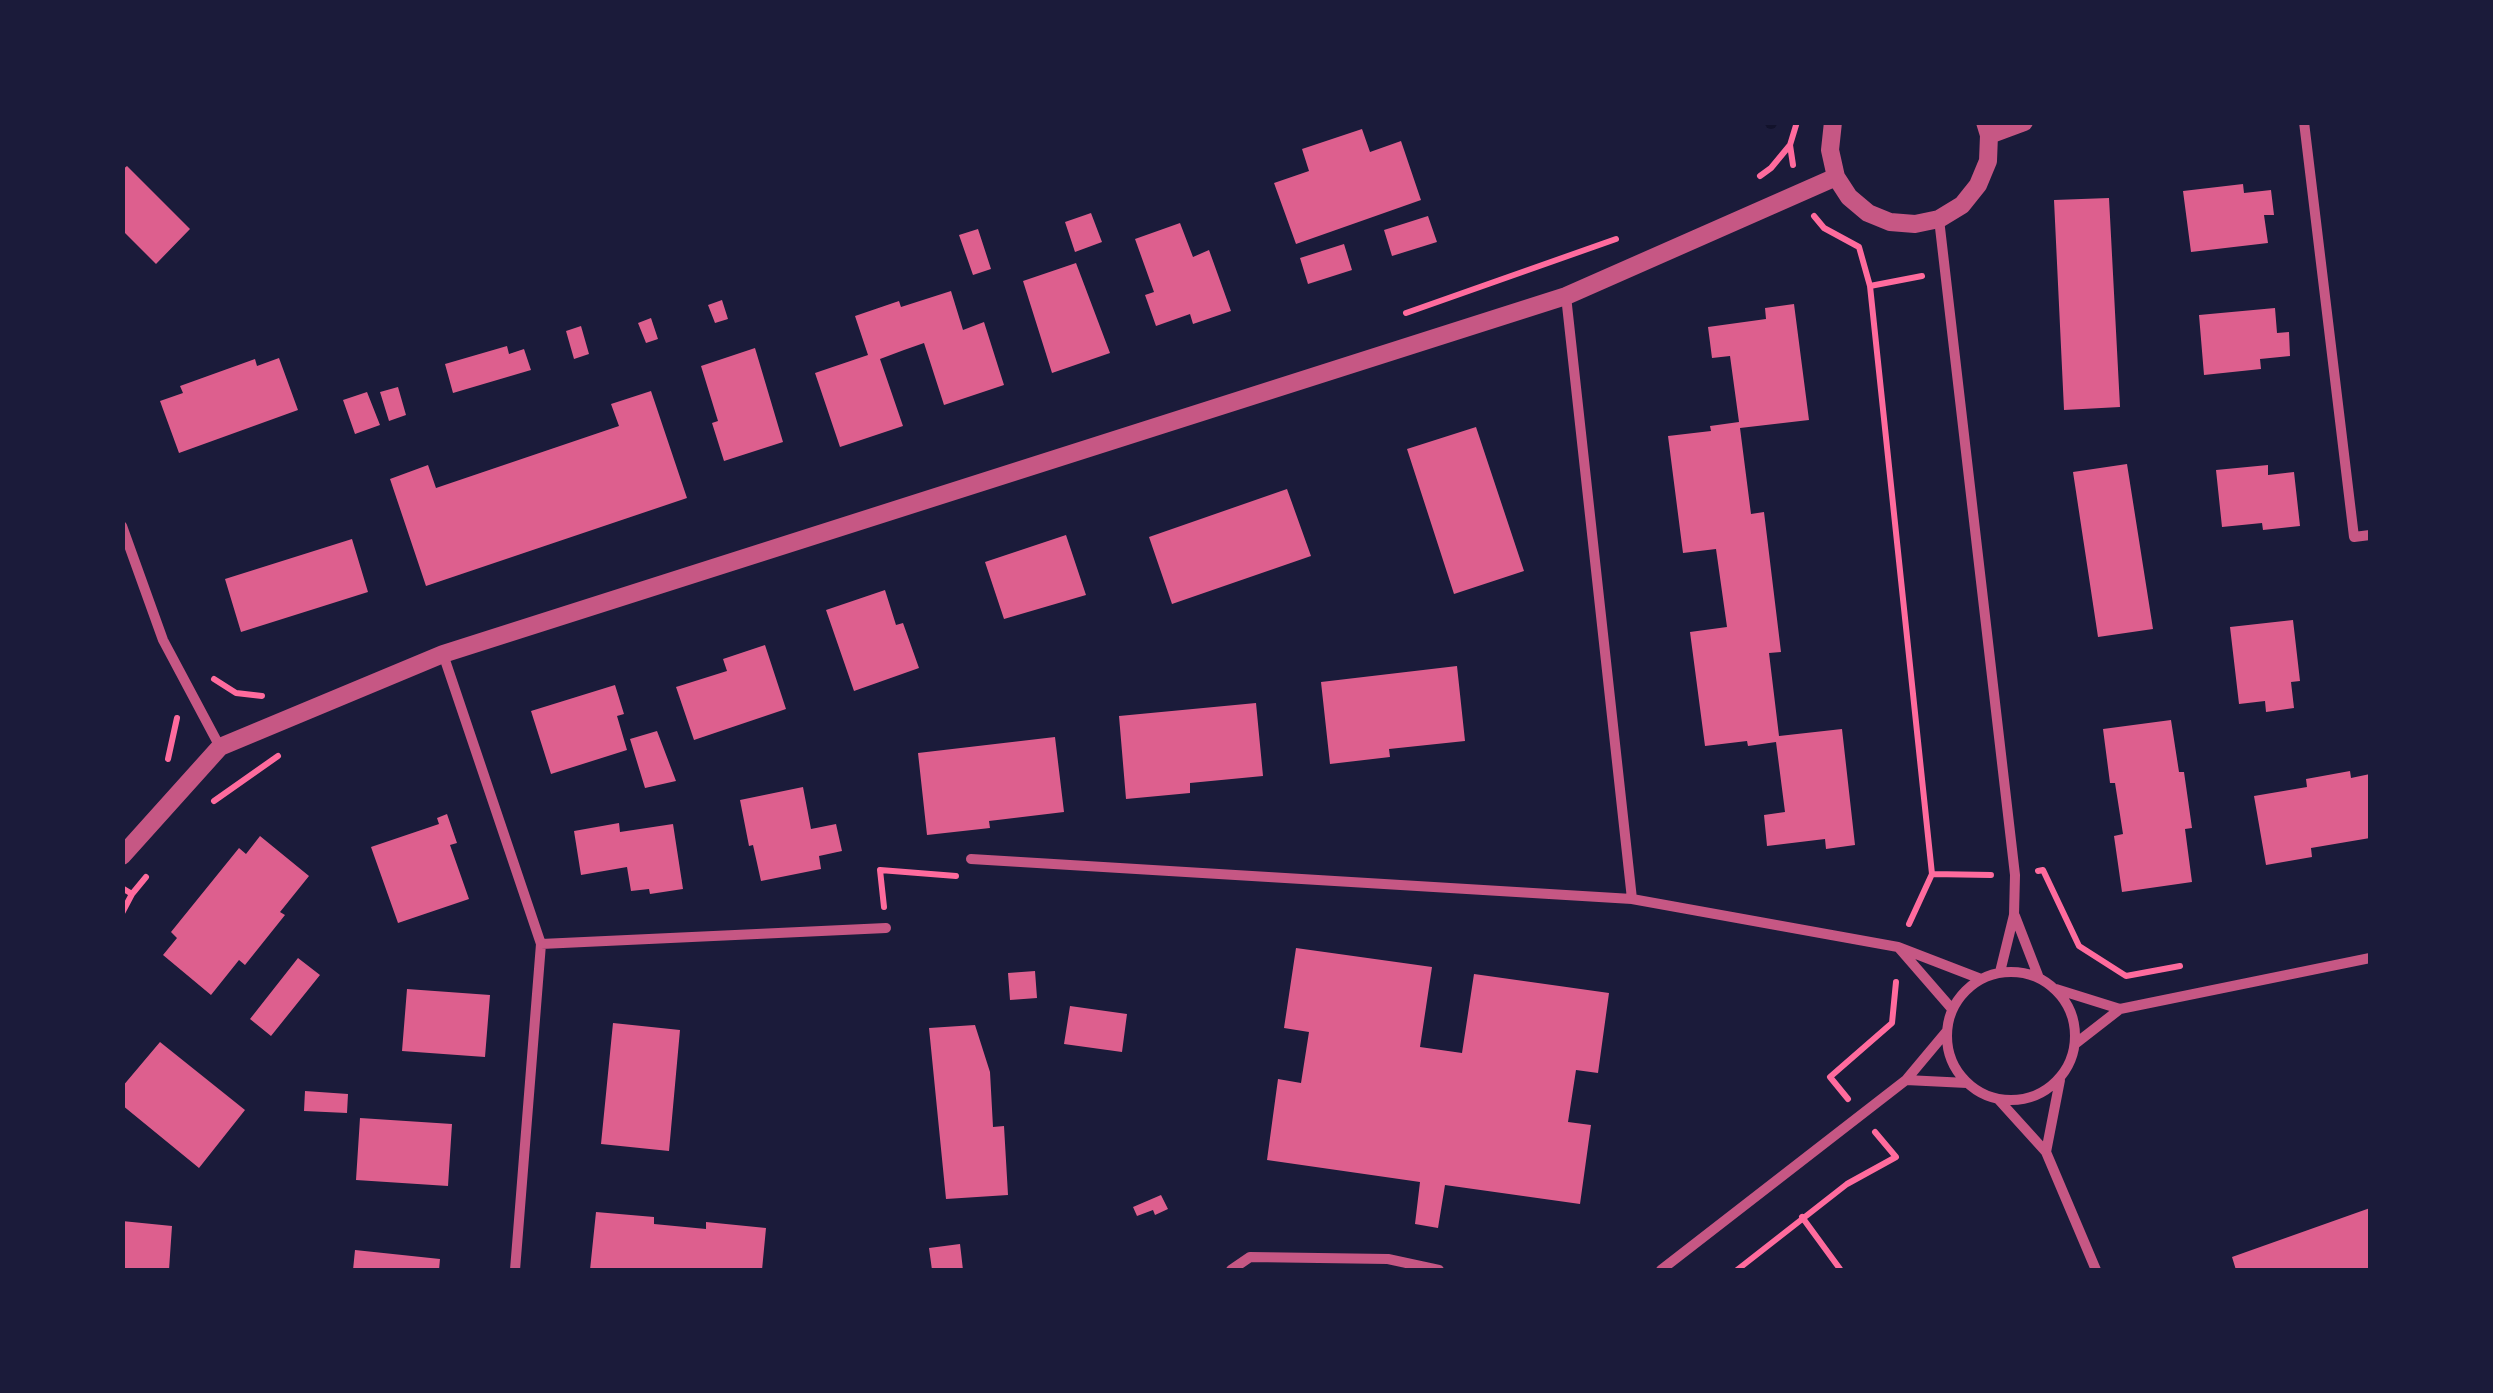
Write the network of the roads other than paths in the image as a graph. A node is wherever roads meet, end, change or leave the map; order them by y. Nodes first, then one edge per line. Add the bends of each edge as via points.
1 (1833, 122) edge
2 (2024, 122) edge
3 (2304, 122) edge
4 (1987, 129) edge
5 (1836, 176) junction
6 (1939, 219) junction
7 (1566, 296) junction
8 (122, 526) edge
9 (2370, 535) edge
10 (444, 654) junction
11 (220, 747) junction
12 (122, 856) edge
13 (971, 859) road end
14 (1632, 899) junction
15 (2014, 915) junction
16 (886, 928) road end
17 (542, 944) junction
18 (1898, 947) junction
19 (2370, 958) edge
20 (2000, 972) junction
21 (2039, 978) junction
22 (1981, 979) junction
23 (2056, 989) junction
24 (2120, 1009) junction
25 (1952, 1010) junction
26 (1947, 1031) junction
27 (2075, 1044) junction
28 (2060, 1078) junction
29 (1906, 1080) junction
30 (1966, 1083) junction
31 (1998, 1099) junction
32 (2046, 1152) junction
33 (516, 1270) edge
34 (1231, 1270) edge
35 (1439, 1270) edge
36 (1661, 1270) edge
37 (2096, 1270) edge

1 - 5 street
2 - 4 street
3 - 9 street via 2354,537
4 - 6 street via 1988,161 1978,185
5 - 6 street via 1868,213 1890,222
5 - 7 street
6 - 15 street via 2015,875
7 - 10 street
7 - 14 street
8 - 11 street via 163,640
10 - 11 street
10 - 17 street
11 - 12 street
13 - 14 street
14 - 18 street
15 - 20 street
15 - 21 street
16 - 17 street
17 - 33 street
18 - 22 street
18 - 25 street
19 - 24 street
20 - 21 street
20 - 22 street
21 - 23 street
22 - 25 street
23 - 24 street
23 - 27 street via 2075,1025
24 - 27 street
25 - 26 street
26 - 29 street
26 - 30 street via 1949,1053
27 - 28 street
28 - 31 street via 2032,1097
28 - 32 street
29 - 30 street
29 - 36 street
30 - 31 street
31 - 32 street
32 - 37 street
34 - 35 street via 1250,1257 1388,1259

